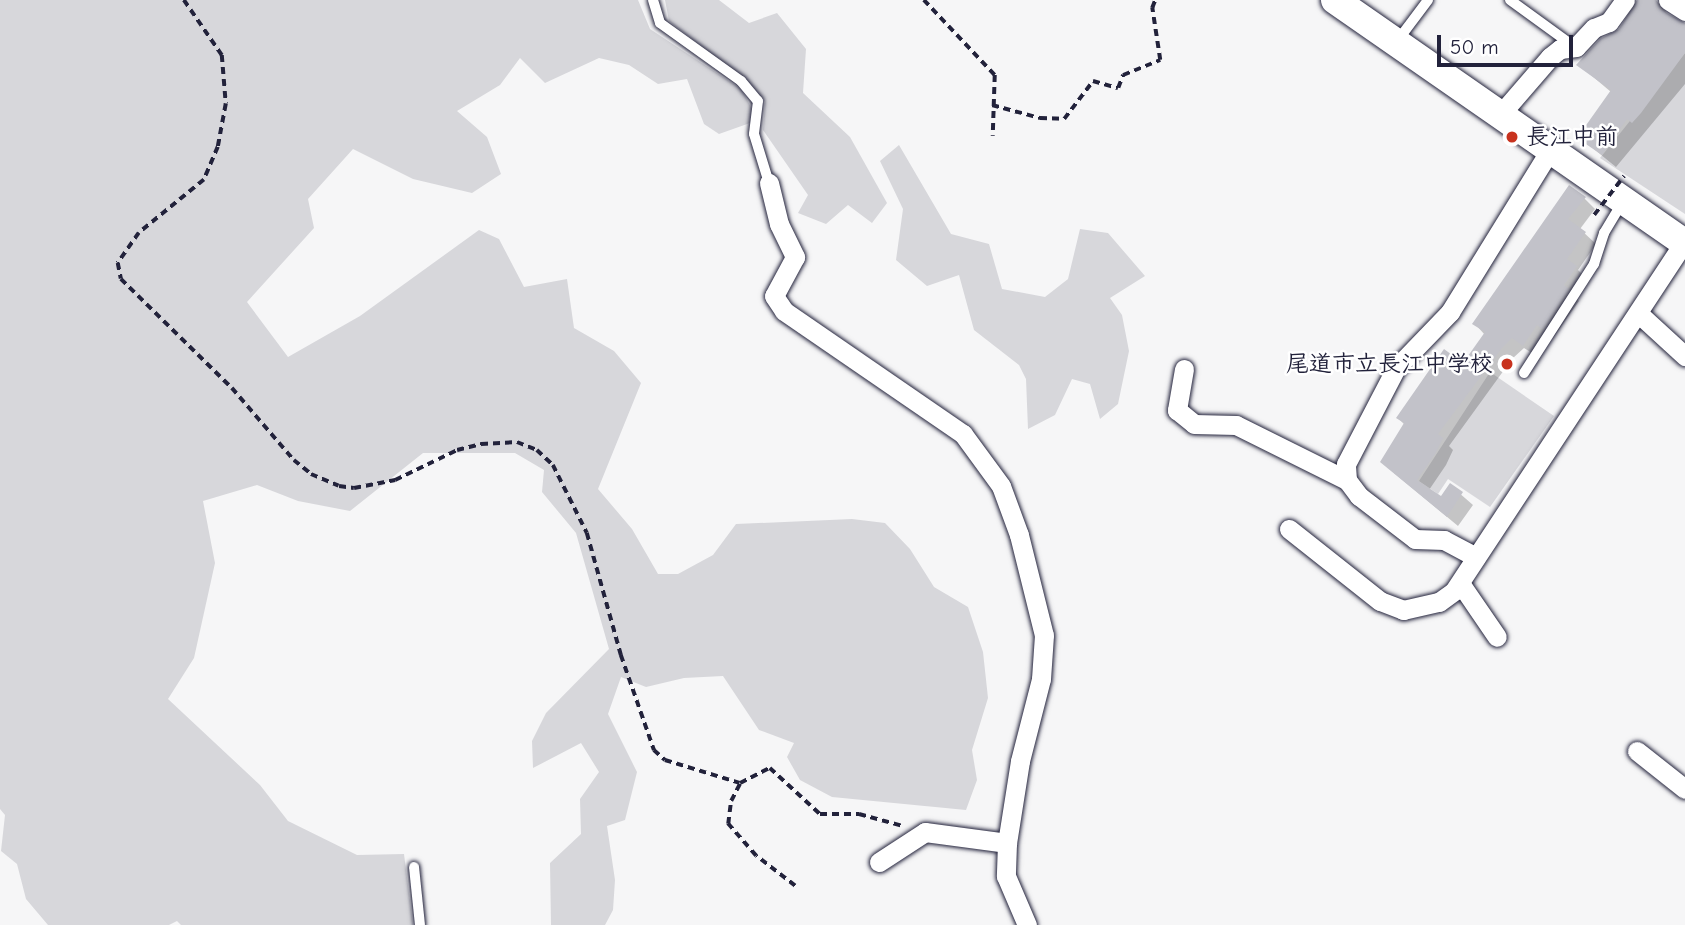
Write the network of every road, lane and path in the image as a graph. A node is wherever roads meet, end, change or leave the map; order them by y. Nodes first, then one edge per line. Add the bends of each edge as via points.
1 (184, 0) edge
2 (653, 0) edge
3 (924, 0) edge
4 (1155, 0) edge
5 (1335, 0) edge
6 (1428, 0) edge
7 (1510, 0) edge
8 (1614, 0) edge
9 (1625, 0) edge
10 (1668, 0) edge
11 (1685, 11) edge
12 (1594, 28) junction
13 (1395, 43) junction
14 (1576, 47) junction
15 (992, 105) junction
16 (1499, 116) junction
17 (993, 136) dead end
18 (1549, 152) junction
19 (769, 183) joint
20 (1624, 188) junction
21 (1594, 215) dead end
22 (1684, 243) edge
23 (1637, 313) junction
24 (1685, 356) edge
25 (1184, 369) dead end
26 (1524, 373) dead end
27 (1347, 480) junction
28 (1289, 529) dead end
29 (1476, 557) junction
30 (1460, 583) junction
31 (1497, 637) dead end
32 (1637, 751) dead end
33 (740, 783) junction
34 (1685, 789) edge
35 (925, 832) junction
36 (1007, 843) junction
37 (879, 862) dead end
38 (414, 867) dead end
39 (795, 886) dead end
40 (421, 925) edge
41 (1027, 925) edge

1 - 33 path via 222,55 226,104 218,147 204,180 139,233 118,263 121,279 232,388 294,460 330,482 354,488 395,480 457,450 481,444 517,442 537,450 553,465 587,533 621,655 654,750 666,760
2 - 19 lane via 660,23 741,81 758,101 754,134
3 - 15 path via 995,75
4 - 15 path via 1152,8 1160,60 1123,75 1118,88 1093,81 1064,119 1040,118
5 - 13 main road
6 - 13 lane
7 - 14 lane
8 - 12 lane
9 - 12 street via 1609,22
10 - 11 street
12 - 14 street
13 - 16 main road
14 - 16 street via 1550,57
15 - 17 path
16 - 18 main road
18 - 20 main road
18 - 27 street via 1450,312 1396,368 1346,464
19 - 36 street via 779,223 795,257 780,276 774,296 784,312 963,434 1001,486 1019,535 1044,635 1041,679 1020,761
20 - 21 path, bridge
20 - 22 main road
20 - 26 lane via 1594,264
22 - 23 street
23 - 24 street
23 - 29 street
25 - 27 street via 1177,410 1194,424 1236,425
27 - 29 street via 1359,496 1415,539 1444,540
28 - 30 street via 1380,601 1403,610 1439,603
29 - 30 street
30 - 31 street
32 - 34 street
33 - 35 path via 770,768 820,814 859,814
33 - 39 path via 731,801 728,824 756,856
35 - 36 street
35 - 37 street
36 - 41 street via 1006,876
38 - 40 lane

